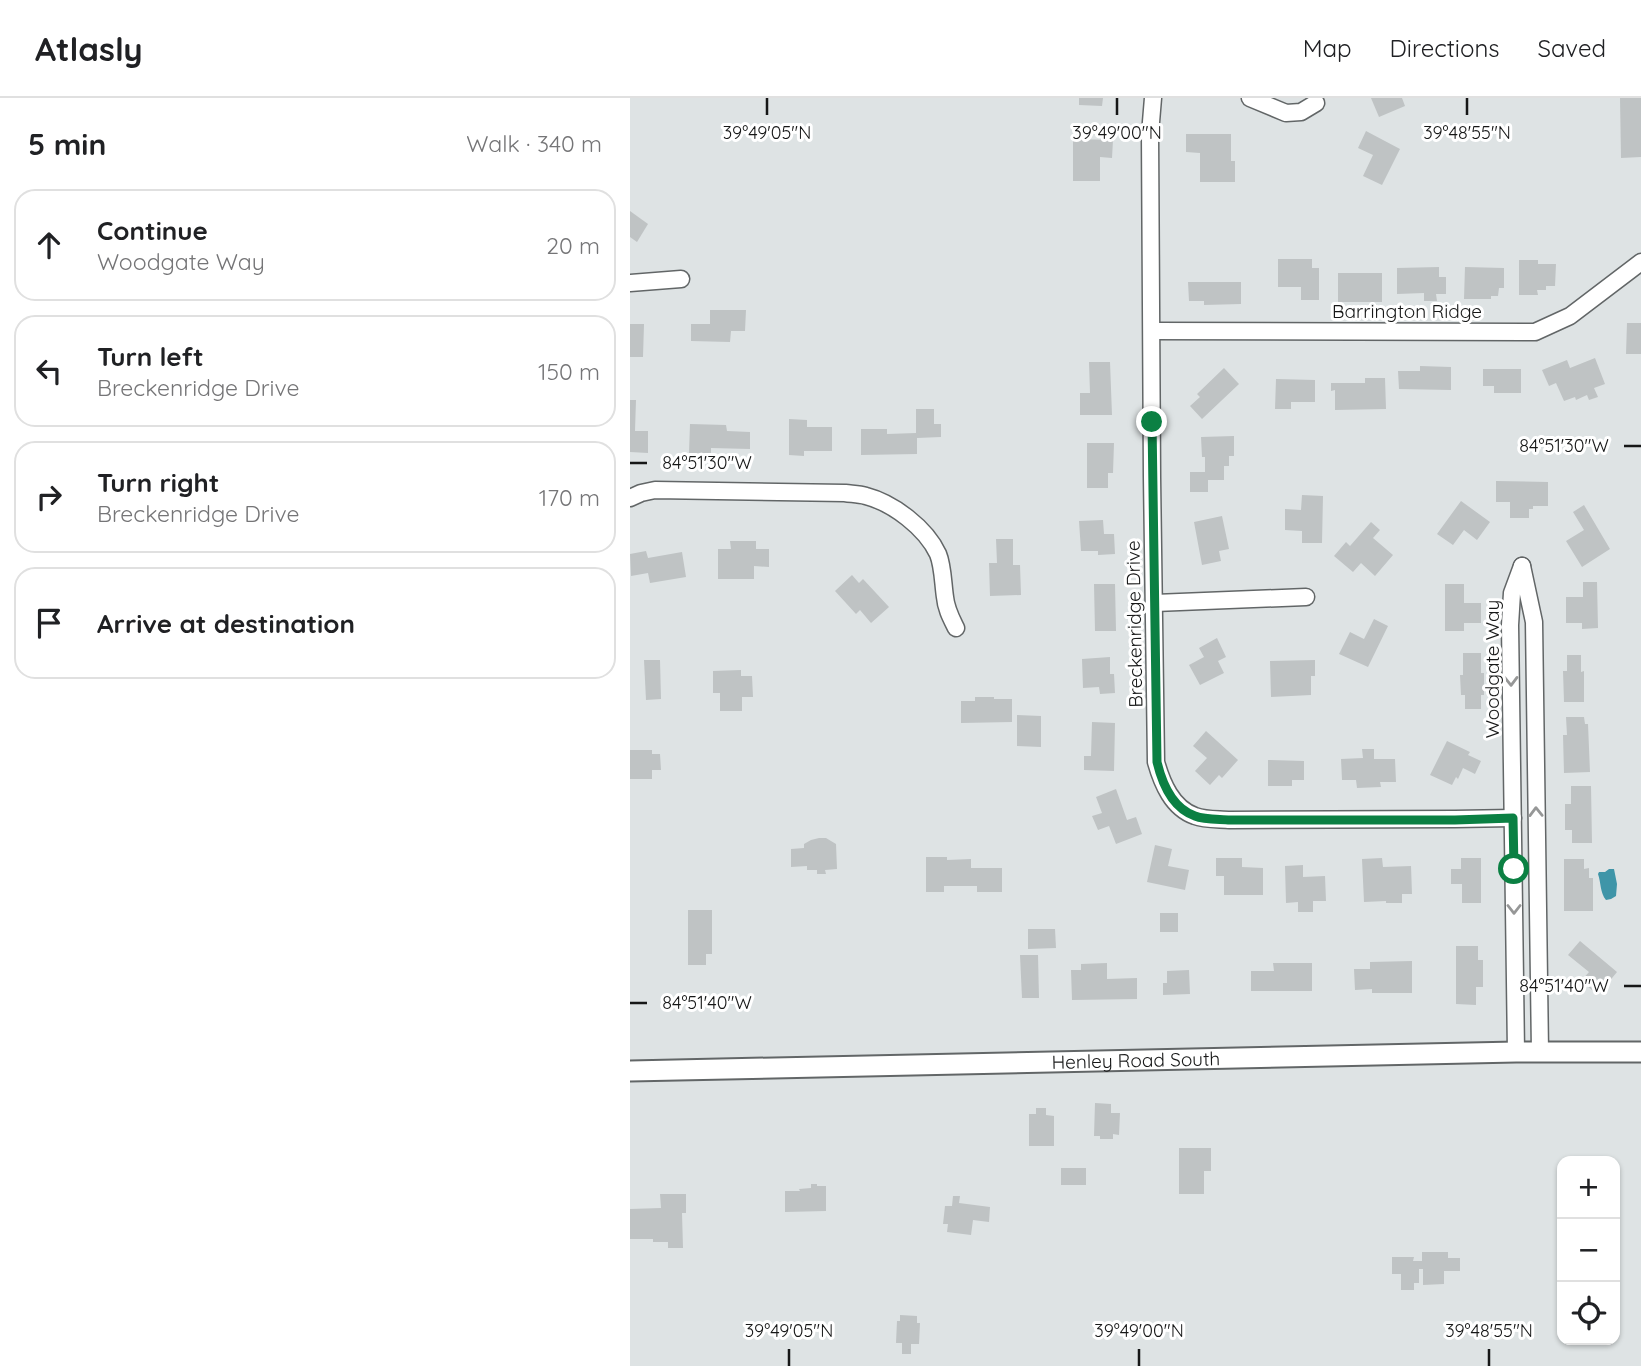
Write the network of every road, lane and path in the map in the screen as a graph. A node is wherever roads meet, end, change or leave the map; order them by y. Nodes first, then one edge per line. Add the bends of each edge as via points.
1 (1153, 98) edge
2 (1250, 98) edge
3 (1316, 103) dead end
4 (1641, 261) edge
5 (681, 279) dead end
6 (630, 283) edge
7 (1152, 331) junction
8 (630, 498) edge
9 (1306, 597) dead end
10 (1155, 603) junction
11 (956, 628) dead end
12 (1513, 818) junction
13 (1516, 1052) junction
14 (1540, 1052) junction
15 (1641, 1052) edge
16 (630, 1070) edge

1 - 7 street, Breckenridge Drive
2 - 3 street via 1286,113 1301,112
4 - 7 street, Barrington Ridge via 1570,316 1535,332
5 - 6 street
7 - 10 street, Breckenridge Drive
8 - 11 street via 655,490 845,493 877,499 917,526 938,554 948,612
9 - 10 street
10 - 12 street, Breckenridge Drive via 1157,762 1173,800 1195,816 1230,820
12 -> 13 street, Woodgate Way
14 -> 12 street, Woodgate Way via 1534,622 1522,566 1512,593 1510,625
13 - 14 street, Henley Road South
13 - 16 street, Henley Road South
14 - 15 street, Henley Road South

